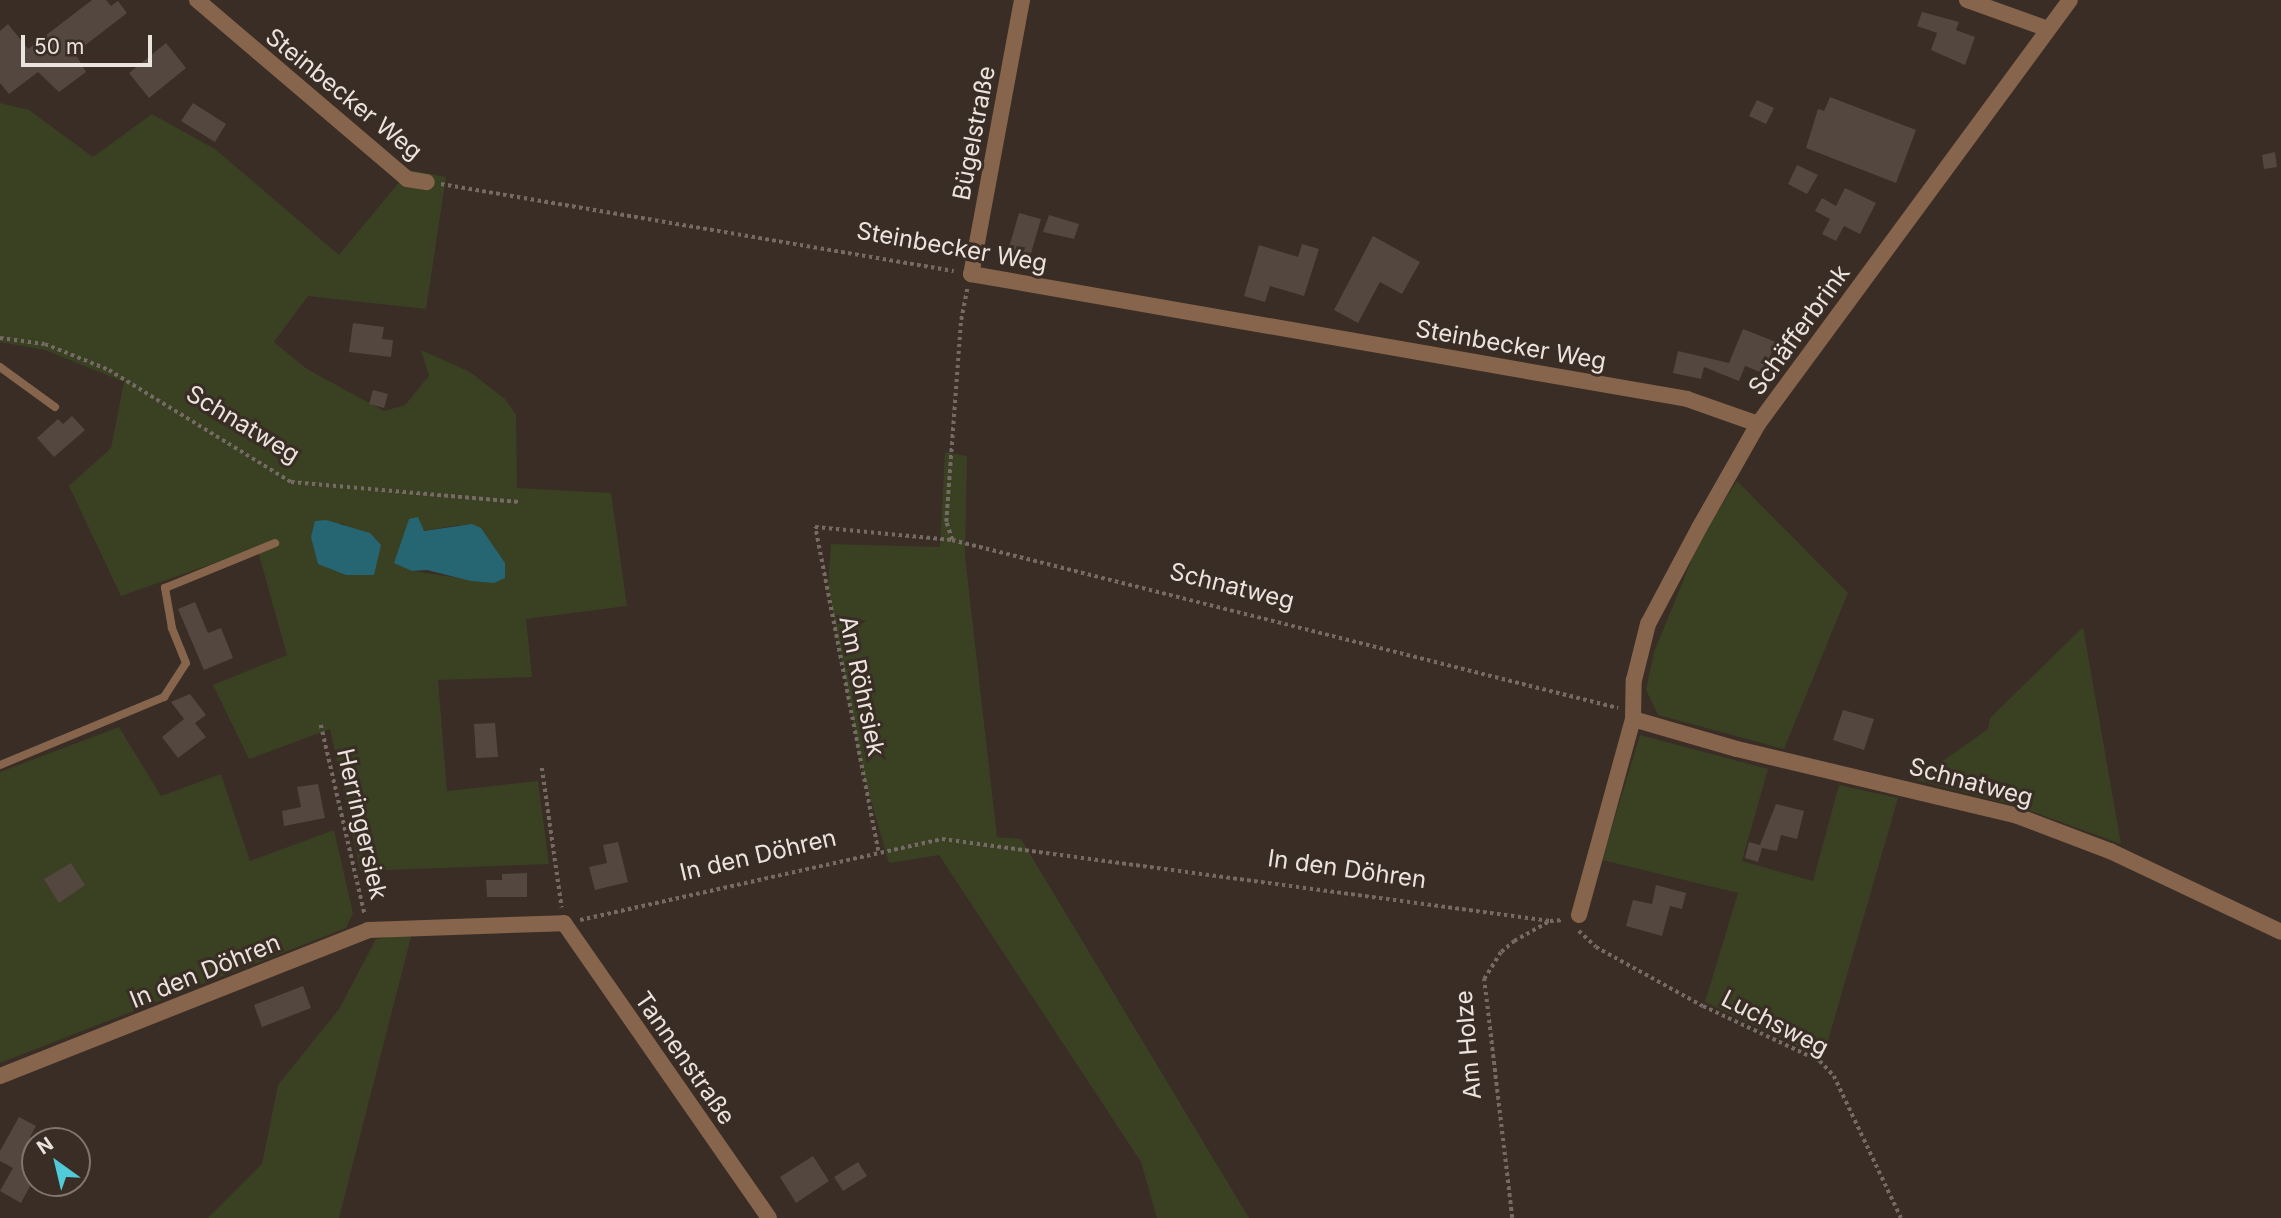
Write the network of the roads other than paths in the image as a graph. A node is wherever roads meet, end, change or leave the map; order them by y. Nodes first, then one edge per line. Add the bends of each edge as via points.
1 (197, 0) edge
2 (1022, 0) edge
3 (1967, 0) edge
4 (2070, 0) edge
5 (2048, 29) junction
6 (427, 182) road end
7 (971, 274) joint
8 (0, 367) edge
9 (55, 407) dead end
10 (1758, 424) junction
11 (275, 543) dead end
12 (1633, 716) junction
13 (0, 765) edge
14 (1579, 915) road end
15 (564, 923) joint
16 (2281, 932) edge
17 (0, 1076) edge
18 (769, 1218) edge

1 - 6 street, Steinbecker Weg via 407,179
2 - 7 street, Bügelstraße
3 - 5 street
4 - 5 street, Schäfferbrink
5 - 10 street, Schäfferbrink
7 - 10 street, Steinbecker Weg via 1687,399
8 - 9 lane
10 - 12 street, Schäfferbrink via 1648,624 1634,680
11 - 13 lane via 165,588 172,628 186,663 164,697
12 - 14 street
12 - 16 street, Schnatweg via 1737,749 2015,815 2110,851
15 - 17 street, In den Döhren via 368,930
15 - 18 street, Tannenstraße

